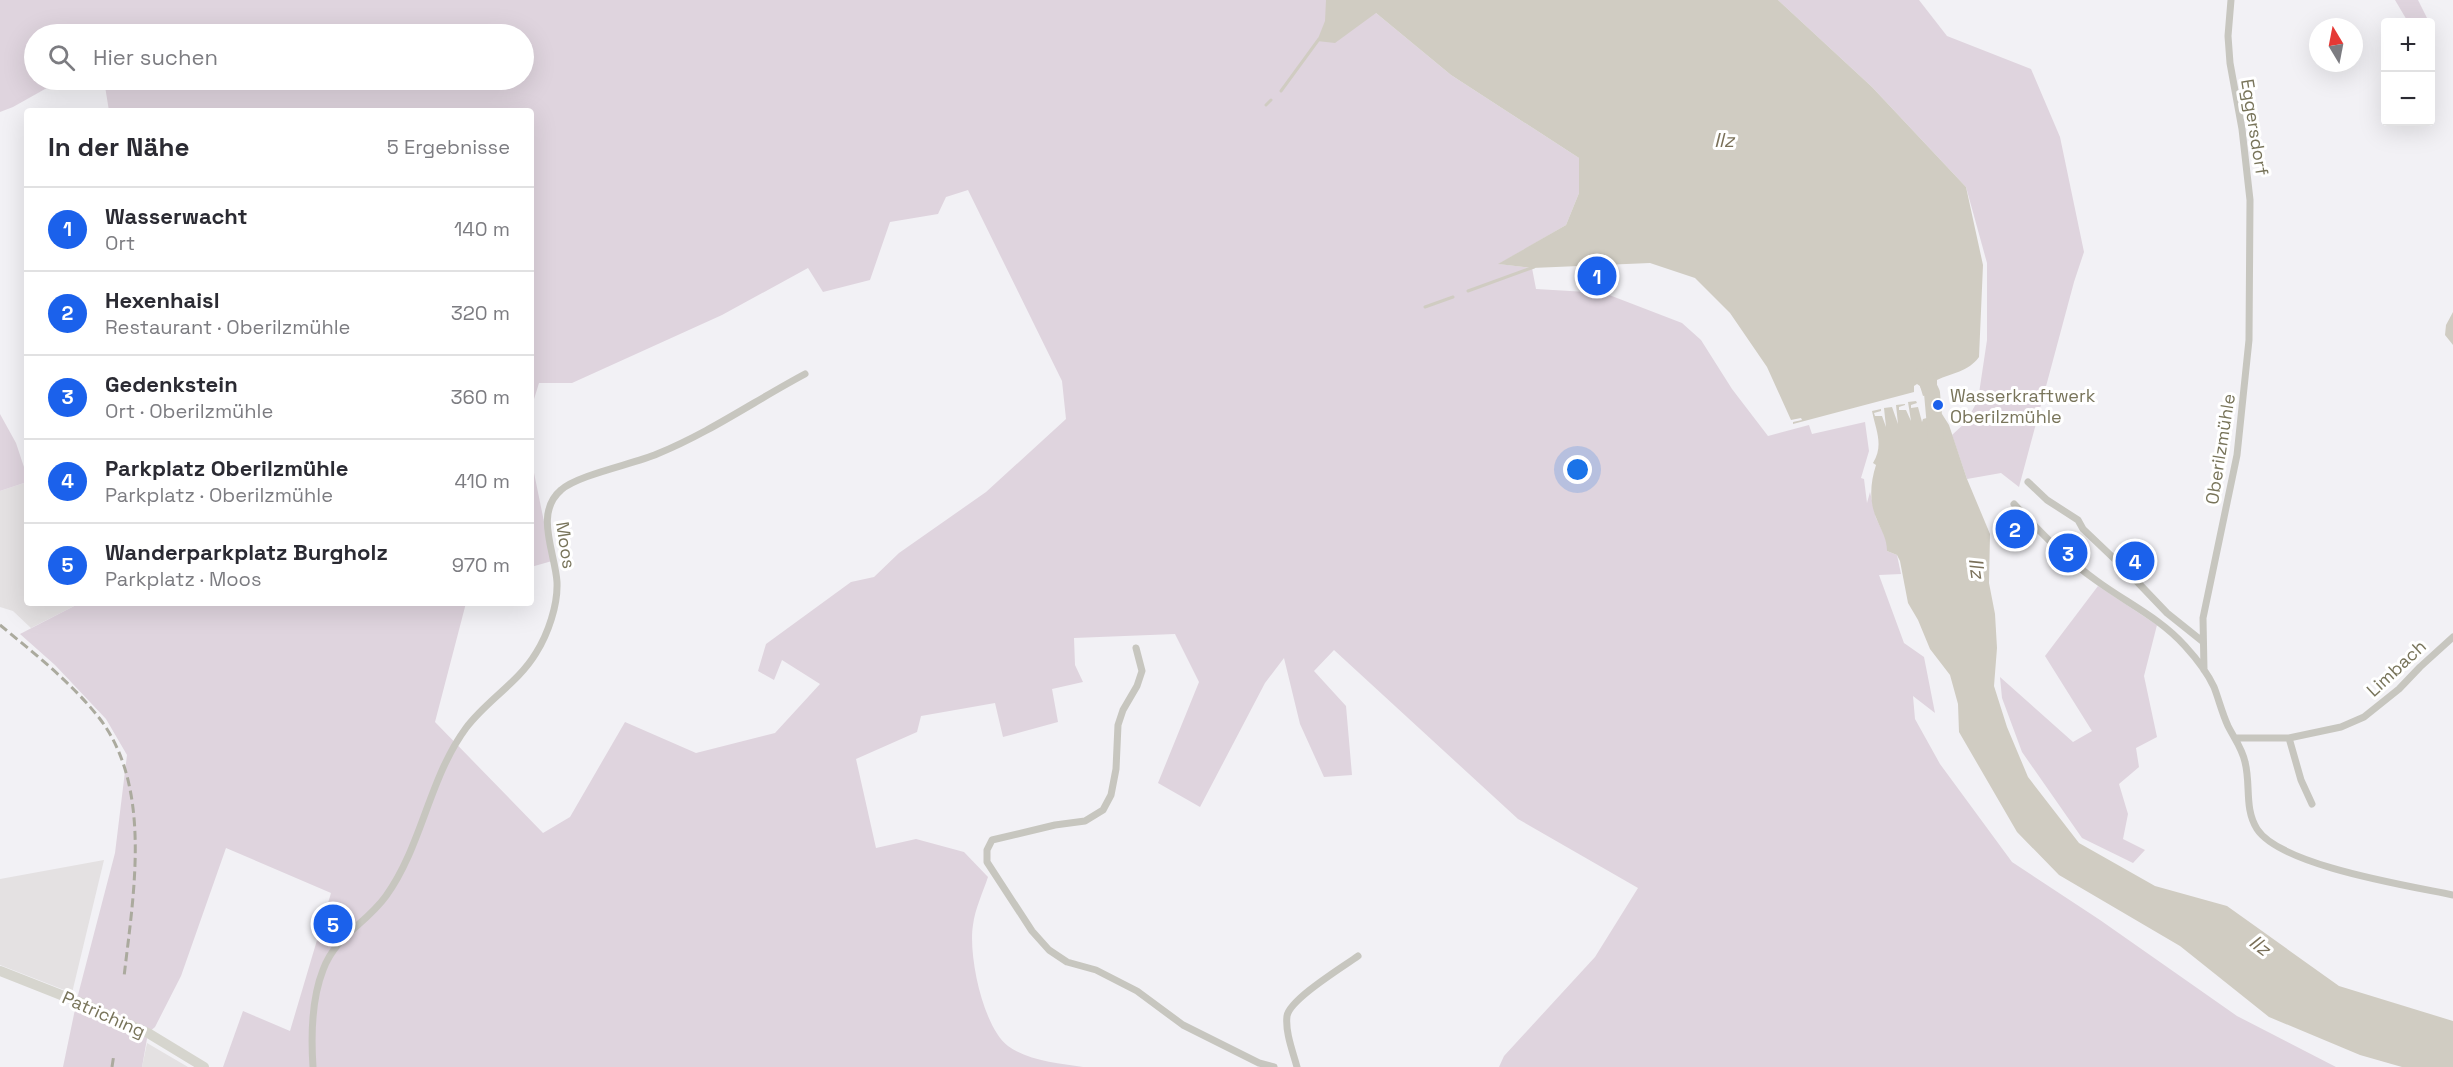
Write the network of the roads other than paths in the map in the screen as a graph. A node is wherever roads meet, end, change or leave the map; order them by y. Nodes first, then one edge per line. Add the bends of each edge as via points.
1 (2231, 0) edge
2 (2252, 259) joint
3 (805, 374) dead end
4 (2028, 482) dead end
5 (2014, 504) dead end
6 (2453, 637) edge
7 (2202, 641) junction
8 (1136, 648) dead end
9 (2204, 670) junction
10 (2236, 738) junction
11 (2289, 738) junction
12 (2312, 804) dead end
13 (2453, 895) edge
14 (1358, 956) dead end
15 (0, 971) edge
16 (204, 1067) edge
17 (313, 1067) edge
18 (1274, 1067) edge
19 (1297, 1067) edge

1 - 2 street, Eggersdorf via 2230,63 2248,169
2 - 7 street, Oberilzmühle via 2240,434 2203,618
3 - 17 street, Moos via 677,446 580,480 562,488 551,500 546,513 557,583 552,614 537,652 522,673 483,706 465,729 450,752 416,838 387,895 331,951 316,1005
4 - 7 street via 2078,520 2167,613
5 - 9 street via 2070,560 2158,620
6 - 11 street, Limbach via 2364,717 2341,728
7 - 9 street, Oberilzmühle
8 - 18 street via 1142,672 1118,725 1116,769 1111,795 1102,810 1085,821 992,840 987,862 1049,950 1067,962 1096,970 1137,991 1184,1025
9 - 10 street
10 - 11 street
10 - 13 street via 2246,763 2248,806 2259,831 2271,842 2361,877
11 - 12 street
14 - 19 street via 1295,1003 1287,1015
15 - 16 street, Patriching via 148,1033

